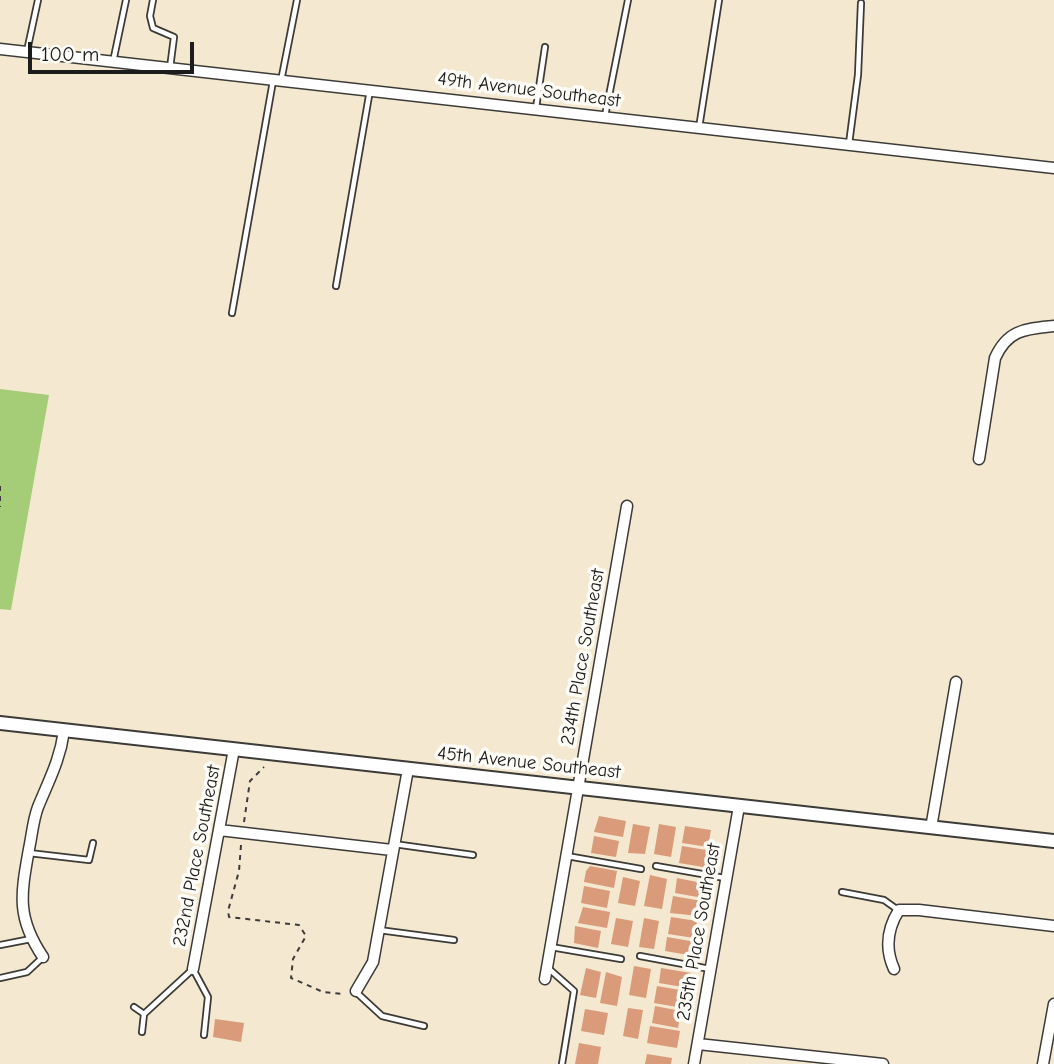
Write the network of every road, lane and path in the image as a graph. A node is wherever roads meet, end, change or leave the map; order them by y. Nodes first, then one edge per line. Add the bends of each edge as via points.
1 (38, 0) edge
2 (126, 0) edge
3 (153, 0) edge
4 (297, 0) edge
5 (628, 0) edge
6 (719, 0) edge
7 (861, 3) dead end
8 (545, 47) dead end
9 (0, 49) edge
10 (27, 52) junction
11 (113, 63) junction
12 (169, 69) junction
13 (277, 80) junction
14 (370, 90) junction
15 (536, 108) junction
16 (605, 117) junction
17 (698, 128) junction
18 (849, 145) junction
19 (1054, 167) edge
20 (336, 286) dead end
21 (232, 313) dead end
22 (1054, 326) edge
23 (979, 459) dead end
24 (0, 486) edge
25 (627, 506) dead end
26 (0, 508) edge
27 (956, 682) dead end
28 (0, 723) edge
29 (64, 731) junction
30 (234, 749) junction
31 (264, 767) dead end
32 (408, 769) junction
33 (578, 788) junction
34 (739, 806) junction
35 (931, 828) junction
36 (219, 830) junction
37 (243, 832) junction
38 (1054, 841) edge
39 (93, 842) dead end
40 (392, 847) junction
41 (29, 853) junction
42 (473, 855) dead end
43 (566, 856) junction
44 (656, 866) dead end
45 (641, 869) dead end
46 (726, 879) junction
47 (842, 891) dead end
48 (899, 911) junction
49 (1054, 926) edge
50 (378, 930) junction
51 (31, 939) junction
52 (454, 940) dead end
53 (0, 945) edge
54 (551, 946) junction
55 (640, 956) dead end
56 (43, 957) joint
57 (621, 959) dead end
58 (547, 967) junction
59 (193, 969) junction
60 (711, 969) junction
61 (894, 969) dead end
62 (0, 978) edge
63 (545, 979) dead end
64 (356, 991) junction
65 (1054, 1004) edge
66 (134, 1007) dead end
67 (144, 1014) junction
68 (424, 1026) dead end
69 (142, 1031) dead end
70 (204, 1035) dead end
71 (698, 1044) junction
72 (562, 1064) edge
73 (694, 1064) edge
74 (883, 1064) edge
75 (1043, 1064) edge

1 - 10 lane
2 - 11 lane
3 - 12 lane via 153,28 174,37
4 - 13 lane
5 - 16 lane
6 - 17 lane
7 - 18 lane
8 - 15 lane
9 - 10 street, 49th Avenue Southeast
10 - 11 street, 49th Avenue Southeast
11 - 12 street, 49th Avenue Southeast
12 - 13 street, 49th Avenue Southeast
13 - 14 street, 49th Avenue Southeast
13 - 21 lane
14 - 15 street, 49th Avenue Southeast
14 - 20 lane
15 - 16 street, 49th Avenue Southeast
16 - 17 street, 49th Avenue Southeast
17 - 18 street, 49th Avenue Southeast
18 - 19 street, 49th Avenue Southeast
22 - 23 street via 1021,329 1009,335 995,358
24 - 26 path
25 - 33 street, 234th Place Southeast
27 - 35 street
28 - 29 street, 45th Avenue Southeast
29 - 30 street, 45th Avenue Southeast
29 - 41 street via 57,768 38,808
30 - 32 street, 45th Avenue Southeast
30 - 36 street, 232nd Place Southeast
31 - 37 path via 250,781
32 - 33 street, 45th Avenue Southeast
32 - 40 street
33 - 34 street, 45th Avenue Southeast
33 - 43 street, 234th Place Southeast
34 - 35 street, 45th Avenue Southeast
34 - 46 street, 235th Place Southeast
35 - 38 street, 45th Avenue Southeast
36 - 37 street
36 - 59 street, 232nd Place Southeast
37 - 40 street
37 - 64 path via 229,916 299,925 306,936 293,959 291,978 323,992
39 - 41 lane via 89,860
40 - 42 lane
40 - 50 street
41 - 51 street via 21,900
43 - 45 lane
43 - 54 street, 234th Place Southeast
44 - 46 lane
46 - 60 street, 235th Place Southeast
47 - 48 lane via 884,900
48 - 49 street
48 - 61 street via 891,922 887,954
50 - 52 lane
50 - 64 street via 373,962
51 - 53 lane
51 - 56 street
54 - 57 lane
54 - 58 street, 234th Place Southeast
55 - 60 lane
56 - 62 lane via 27,972
58 - 63 street, 234th Place Southeast
58 - 72 lane via 574,991
59 - 67 lane
59 - 70 lane via 208,997
60 - 71 street, 235th Place Southeast
64 - 68 lane via 382,1016
65 - 75 street
66 - 67 lane
67 - 69 lane
71 - 73 street, 235th Place Southeast
71 - 74 street

